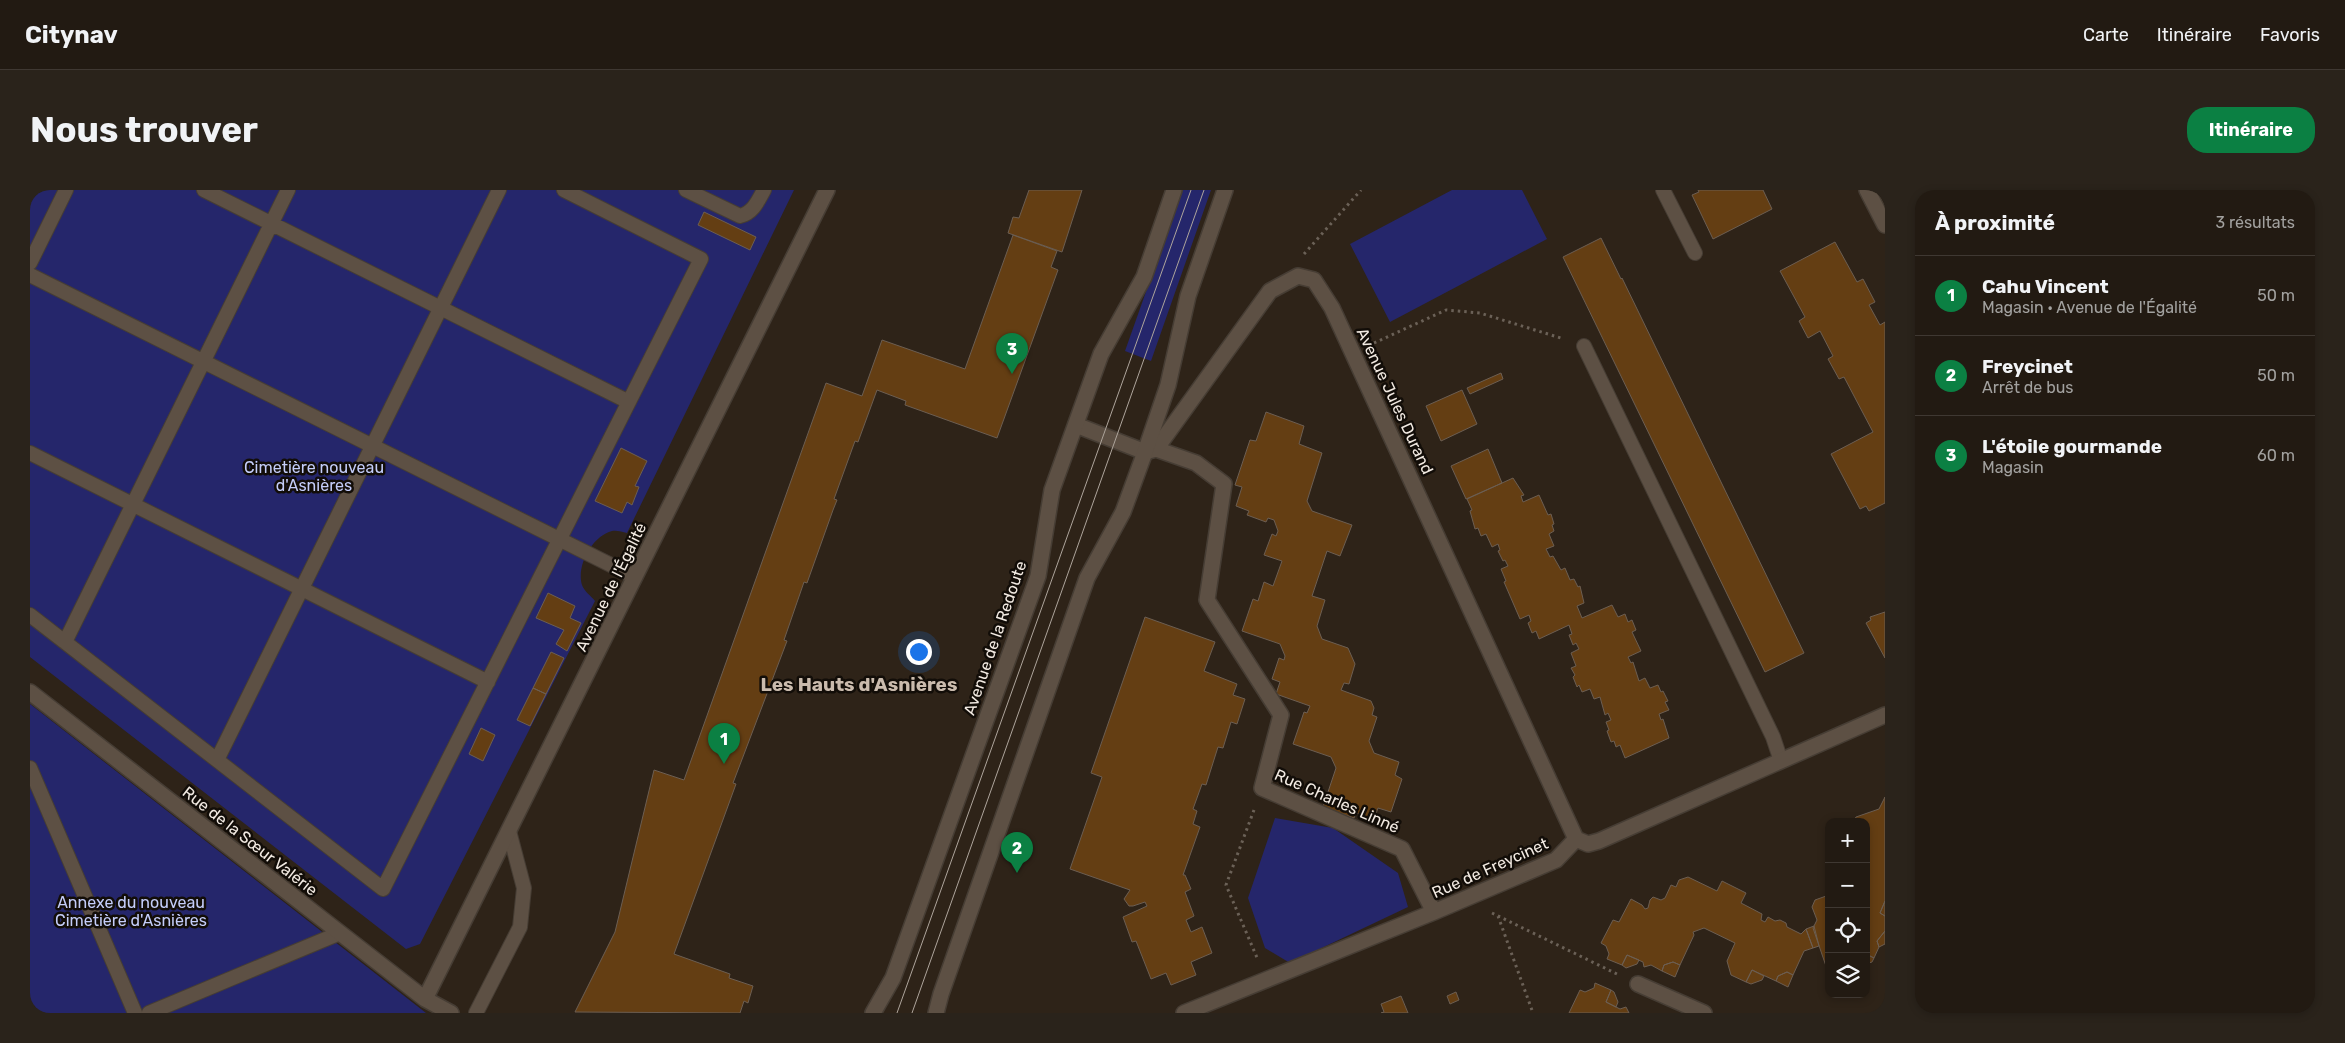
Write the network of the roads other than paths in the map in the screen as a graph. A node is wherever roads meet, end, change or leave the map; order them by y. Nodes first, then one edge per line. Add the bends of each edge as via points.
1 (66, 190) edge
2 (204, 190) edge
3 (288, 190) edge
4 (498, 190) edge
5 (564, 190) edge
6 (686, 190) edge
7 (764, 190) edge
8 (827, 190) edge
9 (1174, 190) edge
10 (1225, 190) edge
11 (1663, 190) edge
12 (1867, 190) edge
13 (272, 224) junction
14 (1885, 225) edge
15 (1695, 253) dead end
16 (30, 263) edge
17 (30, 275) edge
18 (440, 308) junction
19 (1584, 346) road end
20 (204, 362) junction
21 (629, 402) junction
22 (1076, 425) junction
23 (373, 446) junction
24 (1150, 451) junction
25 (30, 453) edge
26 (133, 504) junction
27 (560, 539) junction
28 (635, 577) junction
29 (302, 588) junction
30 (30, 615) edge
31 (65, 642) junction
32 (488, 682) junction
33 (30, 692) edge
34 (1885, 715) edge
35 (217, 760) junction
36 (1781, 761) junction
37 (30, 768) edge
38 (509, 831) junction
39 (1576, 839) junction
40 (1434, 912) junction
41 (340, 933) junction
42 (1638, 984) road end
43 (425, 999) junction
44 (136, 1013) edge
45 (149, 1013) edge
46 (451, 1013) edge
47 (476, 1013) edge
48 (873, 1013) edge
49 (936, 1013) edge
50 (1184, 1013) edge
51 (1704, 1013) edge

1 - 16 lane
2 - 13 lane
3 - 13 lane
4 - 18 lane
5 - 21 lane via 701,259
6 - 7 lane via 740,216 752,210
8 - 28 street, Avenue de l'Égalité
9 - 22 street, Avenue de la Redoute via 1144,278 1101,354
10 - 24 street via 1188,296
11 - 15 lane
12 - 14 street
13 - 18 lane
13 - 20 lane
17 - 20 lane
18 - 21 lane
18 - 23 lane
19 - 36 lane via 1773,737
20 - 23 lane
20 - 26 lane
21 - 27 lane
22 - 24 street
22 - 48 street, Avenue de la Redoute via 1052,490 1038,576 893,978
23 - 27 lane
23 - 29 lane
24 - 39 street, Avenue Jules Durand via 1270,291 1298,276 1314,280 1353,352
24 - 40 street, Rue Charles Linné via 1196,463 1224,484 1207,600 1281,716 1262,788 1402,849
24 - 49 street via 1123,512 1087,578
25 - 26 lane
26 - 29 lane
26 - 31 lane
27 - 28 lane
27 - 32 lane
28 - 38 street, Avenue de l'Égalité
29 - 32 lane
29 - 35 lane
30 - 31 lane
31 - 35 lane
32 - 35 lane via 383,889
33 - 41 street, Rue de la Sœur Valérie
34 - 36 street
36 - 39 street via 1600,841 1588,844
37 - 44 lane
38 - 43 street, Avenue de l'Égalité
38 - 47 lane via 524,888 520,927
39 - 40 street, Rue de Freycinet via 1556,860
40 - 50 street, Rue de Freycinet
41 - 43 street, Rue de la Sœur Valérie
41 - 45 lane
42 - 51 street
43 - 46 street, Rue de la Sœur Valérie

